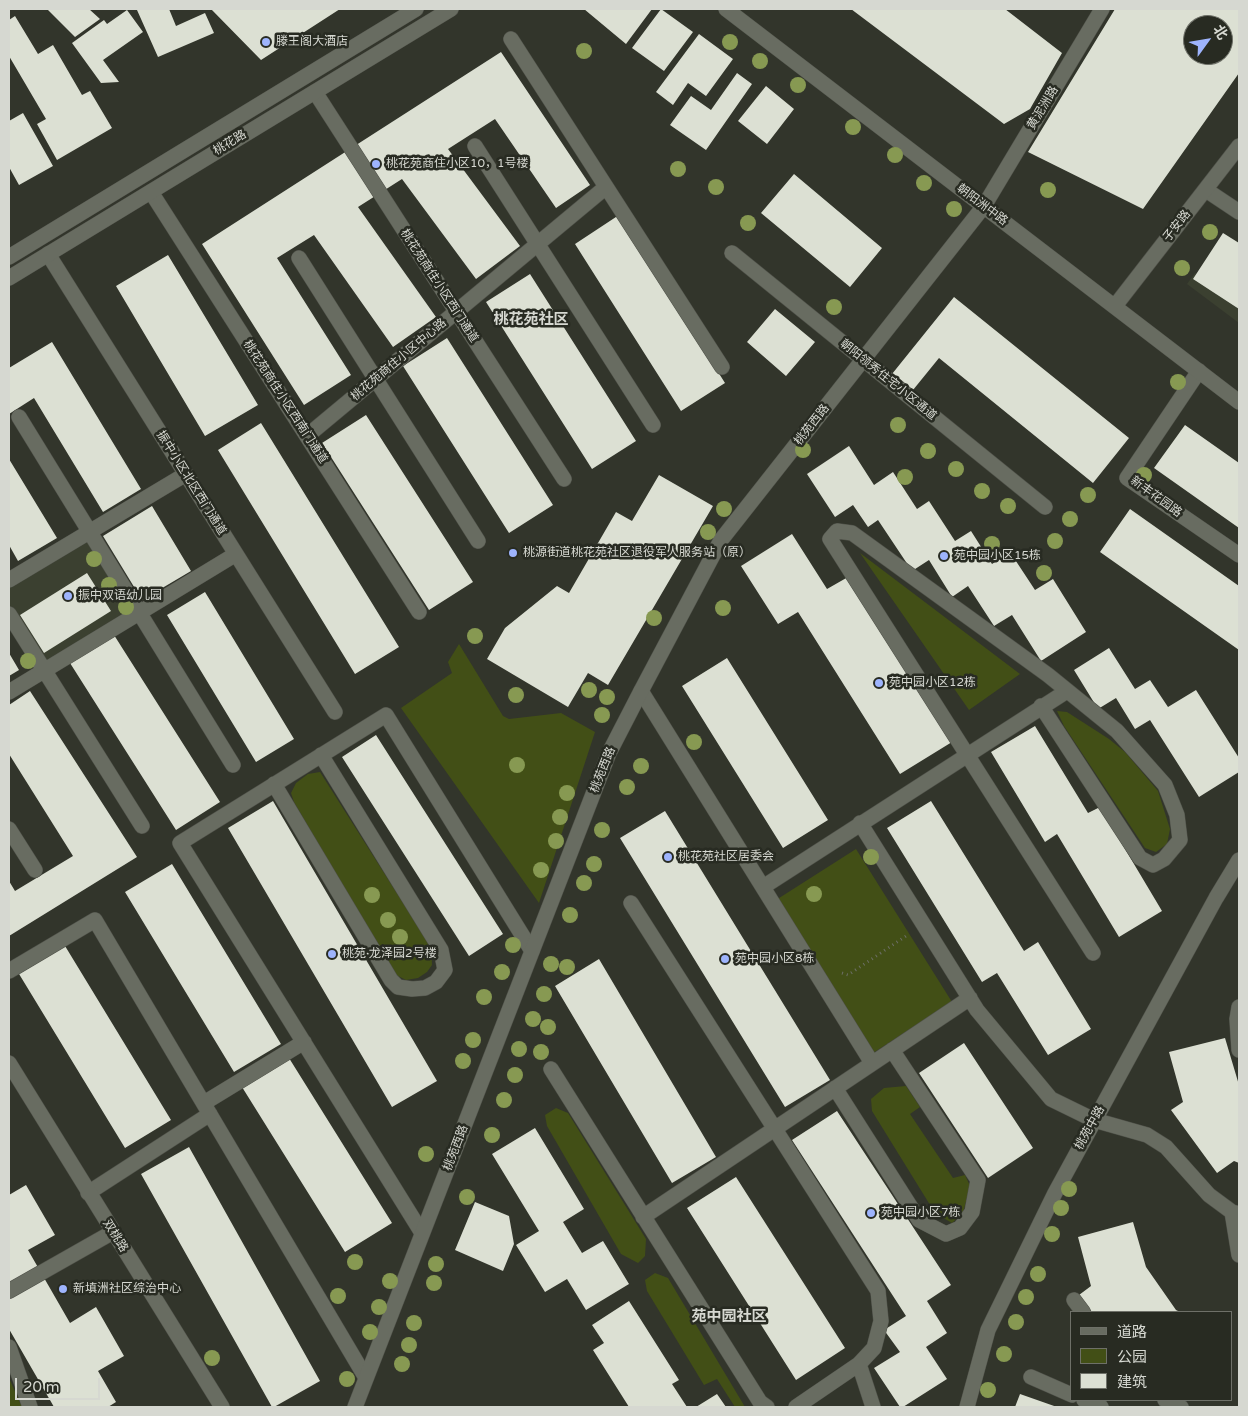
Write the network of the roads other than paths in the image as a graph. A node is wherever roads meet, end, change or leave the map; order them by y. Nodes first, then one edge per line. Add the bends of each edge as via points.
1 (416, 9) edge
2 (451, 9) edge
3 (726, 9) edge
4 (1102, 9) edge
5 (511, 39) dead end
6 (314, 92) junction
7 (475, 146) dead end
8 (1239, 146) edge
9 (606, 187) junction
10 (1206, 190) junction
11 (151, 192) junction
12 (984, 206) junction
13 (1239, 212) edge
14 (538, 244) junction
15 (732, 253) dead end
16 (48, 254) junction
17 (9, 256) edge
18 (299, 258) dead end
19 (9, 278) edge
20 (1115, 306) junction
21 (457, 312) junction
22 (863, 360) junction
23 (722, 368) dead end
24 (1199, 371) junction
25 (376, 379) junction
26 (1239, 402) edge
27 (19, 417) dead end
28 (653, 425) dead end
29 (307, 436) junction
30 (186, 474) junction
31 (564, 479) dead end
32 (1044, 507) dead end
33 (90, 532) junction
34 (478, 541) dead end
35 (236, 554) junction
36 (1239, 556) edge
37 (9, 580) edge
38 (139, 612) junction
39 (419, 612) dead end
40 (9, 614) edge
41 (44, 670) junction
42 (641, 691) junction
43 (1067, 691) junction
44 (9, 692) edge
45 (1041, 706) junction
46 (335, 712) dead end
47 (967, 754) junction
48 (321, 755) junction
49 (233, 765) dead end
50 (274, 784) junction
51 (860, 823) junction
52 (142, 826) dead end
53 (9, 829) edge
54 (1239, 860) edge
55 (34, 870) dead end
56 (763, 887) junction
57 (631, 903) dead end
58 (532, 951) junction
59 (1093, 953) dead end
60 (9, 971) edge
61 (970, 998) junction
62 (1239, 1007) edge
63 (304, 1042) junction
64 (892, 1050) junction
65 (1239, 1050) edge
66 (9, 1063) edge
67 (872, 1063) junction
68 (551, 1070) dead end
69 (835, 1088) junction
70 (207, 1108) junction
71 (1094, 1120) junction
72 (775, 1128) junction
73 (88, 1193) junction
74 (1236, 1213) edge
75 (643, 1216) junction
76 (113, 1232) junction
77 (422, 1233) junction
78 (1239, 1255) edge
79 (9, 1291) edge
80 (1074, 1300) dead end
81 (1082, 1311) edge
82 (9, 1347) edge
83 (859, 1364) junction
84 (1031, 1377) dead end
85 (366, 1378) junction
86 (1070, 1394) edge
87 (1086, 1401) edge
88 (1167, 1401) edge
89 (762, 1406) edge
90 (30, 1407) edge
91 (222, 1407) edge
92 (355, 1407) edge
93 (796, 1407) edge
94 (873, 1407) edge
95 (966, 1407) edge
96 (1101, 1407) edge
97 (1181, 1407) edge

1 - 17 street, 桃花路
2 - 6 street, 桃花路
3 - 12 street, 朝阳洲中路
4 - 12 street, 黄泥洲路
5 - 9 street
6 - 11 street, 桃花路
6 - 21 street, 桃花苑商住小区西门通道
7 - 14 street
8 - 10 street, 子安路
9 - 14 street, 桃花苑商住小区中心路
9 - 23 street
10 - 13 street
10 - 20 street, 子安路
11 - 16 street, 桃花路
11 - 29 street, 桃花苑商住小区西南门通道
12 - 20 street, 朝阳洲中路
12 - 22 street, 桃苑西路
14 - 21 street, 桃花苑商住小区中心路
14 - 28 street
15 - 22 street, 朝阳领秀住宅小区通道
16 - 19 street, 桃花路
16 - 30 street, 振中小区北区西门通道
18 - 25 street
20 - 24 street, 朝阳洲中路
21 - 25 street, 桃花苑商住小区中心路
21 - 31 street, 桃花苑商住小区西门通道
22 - 32 street, 朝阳领秀住宅小区通道
22 - 42 street, 桃苑西路 via 721,540
24 - 26 street, 朝阳洲中路
24 - 36 street, 新丰花园路 via 1127,478
25 - 29 street, 桃花苑商住小区中心路
25 - 34 street
27 - 33 street
29 - 39 street, 桃花苑商住小区西南门通道
30 - 33 street
30 - 35 street, 振中小区北区西门通道
33 - 37 street
33 - 38 street
35 - 38 street
35 - 46 street, 振中小区北区西门通道
38 - 41 street
38 - 49 street
40 - 41 street
41 - 44 street
41 - 52 street
42 - 56 street
42 - 58 street, 桃苑西路 via 609,752
43 - 45 street
43 - 45 street via 1118,731 1165,785 1177,815 1180,840 1164,859 1152,865 1140,858
43 - 47 street via 852,533 837,531 830,539
45 - 47 street
47 - 51 street
47 - 59 street
48 - 50 street
48 - 50 street via 441,950 445,970 436,982 425,988 412,989 398,988 391,980
48 - 58 street via 386,715
50 - 63 street via 180,843
51 - 56 street
51 - 61 street
53 - 55 street
54 - 71 street, 桃苑中路
56 - 67 street
57 - 72 street
58 - 77 street, 桃苑西路
60 - 70 street via 95,920
61 - 64 street
61 - 71 street via 1050,1099
62 - 65 street
63 - 70 street
63 - 77 street
64 - 67 street
64 - 69 street via 978,1180 972,1212 960,1228 946,1234 919,1220
66 - 73 street, 双桃路
67 - 69 street
68 - 75 street
69 - 72 street
70 - 73 street
70 - 85 street
71 - 74 street via 1146,1135 1166,1147 1209,1195
71 - 95 street, 桃苑中路 via 1054,1193 988,1330
72 - 75 street
72 - 83 street via 878,1291 881,1321 874,1348
73 - 76 street, 双桃路
74 - 78 street
75 - 89 street
76 - 79 street
76 - 91 street, 双桃路
77 - 85 street, 桃苑西路
80 - 81 street
82 - 90 street
83 - 93 street
83 - 94 street
84 - 86 street
85 - 92 street, 桃苑西路
87 - 96 street
88 - 97 street

